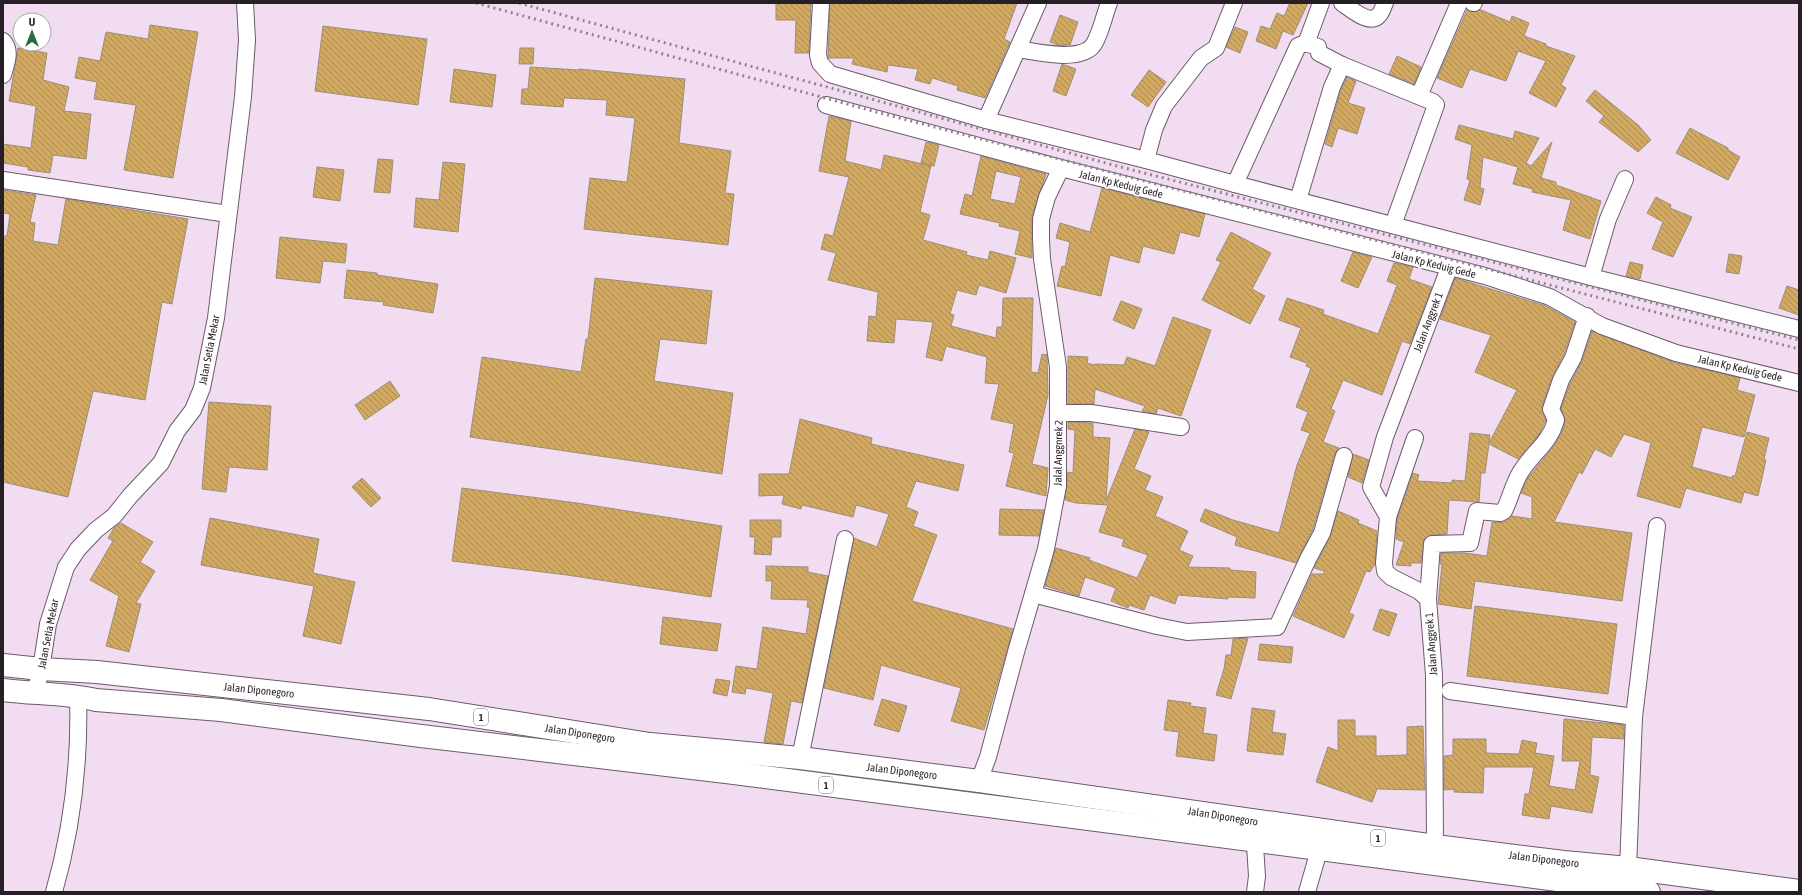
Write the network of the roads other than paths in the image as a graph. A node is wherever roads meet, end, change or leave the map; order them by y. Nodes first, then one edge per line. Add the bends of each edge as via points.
1 (246, 3) edge
2 (821, 3) edge
3 (1038, 3) edge
4 (1109, 3) edge
5 (1234, 3) edge
6 (1321, 3) edge
7 (1342, 3) edge
8 (1385, 3) edge
9 (1459, 3) edge
10 (3, 41) edge
11 (1305, 43) junction
12 (1018, 49) junction
13 (1342, 65) junction
14 (3, 75) edge
15 (1419, 96) junction
16 (826, 105) dead end
17 (986, 120) junction
18 (1146, 160) junction
19 (1061, 168) junction
20 (1625, 179) dead end
21 (3, 180) edge
22 (1235, 184) junction
23 (1298, 200) junction
24 (228, 214) junction
25 (1393, 225) junction
26 (1449, 268) junction
27 (1591, 277) junction
28 (1586, 316) junction
29 (1799, 329) edge
30 (1799, 383) edge
31 (1058, 413) junction
32 (1181, 427) dead end
33 (1415, 438) dead end
34 (1344, 456) dead end
35 (1388, 517) junction
36 (1657, 526) dead end
37 (845, 539) dead end
38 (1033, 594) junction
39 (1428, 600) junction
40 (3, 665) edge
41 (41, 669) junction
42 (3, 690) edge
43 (1450, 691) dead end
44 (35, 694) junction
45 (78, 696) junction
46 (1634, 717) junction
47 (800, 758) junction
48 (979, 781) junction
49 (1254, 831) junction
50 (1322, 840) junction
51 (1435, 846) junction
52 (1628, 868) junction
53 (1799, 891) edge
54 (54, 892) edge
55 (1255, 892) edge
56 (1307, 892) edge
57 (1649, 892) edge

1 - 24 street, Jalan Setia Mekar via 246,68
2 - 17 street via 818,55 820,63 830,74
3 - 12 street
4 - 12 street via 1094,45 1083,52 1046,53
5 - 18 street via 1216,48 1201,58 1164,106
6 - 11 street
7 - 8 street via 1366,18 1373,19 1379,15
9 - 15 street
10 - 14 street via 8,54
11 - 13 street via 1318,47 1319,53
11 - 22 street via 1298,46
12 - 17 street
13 - 15 street
13 - 23 street via 1332,87
15 - 25 street via 1433,102 1436,108
16 - 19 street, Jalan Kp Keduig Gede
17 - 18 street
18 - 22 street
19 - 26 street, Jalan Kp Keduig Gede
19 - 31 street, Jalal Anggnrek 2 via 1047,198 1041,219 1042,259 1058,366
20 - 27 street via 1608,219
21 - 24 street
22 - 23 street
23 - 25 street
24 - 41 street, Jalan Setia Mekar via 216,318 207,370 198,400 177,431 161,463 114,516 78,548 66,567 48,624
25 - 27 street
26 - 28 street, Jalan Kp Keduig Gede via 1485,276 1550,297
26 - 35 street, Jalan Anggrek 1 via 1385,437 1372,482 1372,491
27 - 29 street
28 - 30 street, Jalan Kp Keduig Gede via 1602,326 1676,353
28 - 39 street via 1573,358 1561,380 1551,409 1556,420 1546,444 1520,473 1504,511 1477,511 1470,543 1432,544
31 - 32 street via 1091,413
31 - 38 street, Jalal Anggnrek 2 via 1058,486 1046,549
33 - 35 street
34 - 38 street via 1322,533 1277,627 1187,632
35 - 39 street, Jalan Anggrek 1 via 1385,571 1391,577 1419,591
36 - 46 street
37 - 47 street
38 - 48 street, Jalal Anggnrek 2
39 - 51 street, Jalan Anggrek 1 via 1434,675
40 - 41 highway, Jalan Diponegoro / 1
41 - 44 street, Jalan Setia Mekar
41 - 47 highway, Jalan Diponegoro / 1 via 97,672 422,708 650,744
42 - 44 highway, Jalan Diponegoro / 1
43 - 46 street
44 - 45 highway, Jalan Diponegoro / 1
45 - 49 highway, Jalan Diponegoro / 1 via 96,700 221,710 726,772
45 - 54 street via 76,762 68,836
46 - 52 street
47 - 48 highway, Jalan Diponegoro / 1
48 - 49 highway, Jalan Diponegoro / 1
49 - 50 highway, Jalan Diponegoro / 1
49 - 55 street via 1257,876
50 - 51 highway, Jalan Diponegoro / 1
50 - 56 street
50 - 57 highway, Jalan Diponegoro / 1
51 - 52 highway, Jalan Diponegoro / 1
52 - 53 highway, Jalan Diponegoro / 1

